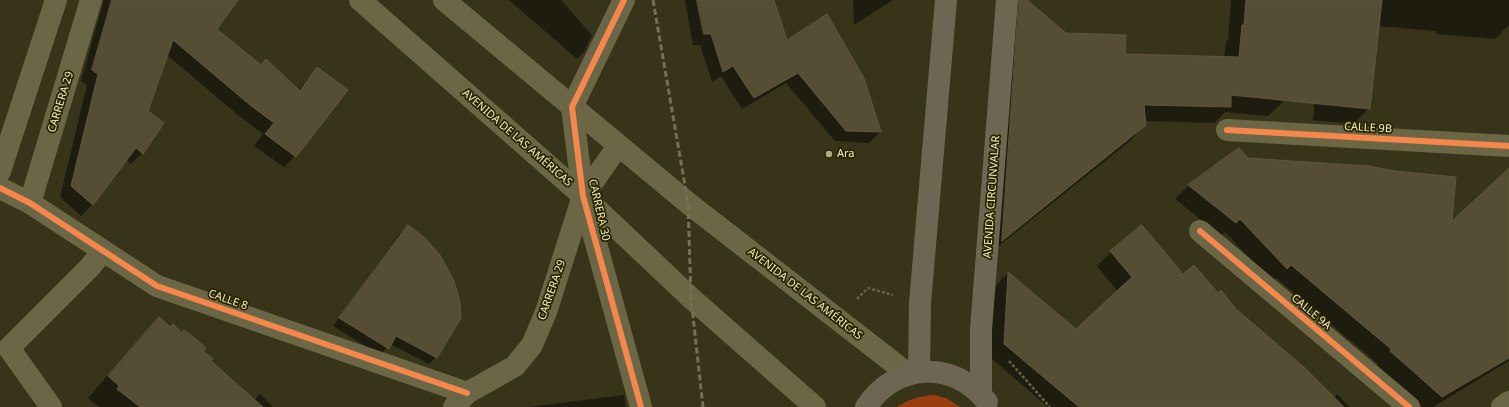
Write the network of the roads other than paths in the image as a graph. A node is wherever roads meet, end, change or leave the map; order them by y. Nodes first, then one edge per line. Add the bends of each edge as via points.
1 (56, 0) edge
2 (91, 0) edge
3 (360, 0) edge
4 (444, 0) edge
5 (624, 0) edge
6 (946, 0) edge
7 (1007, 0) edge
8 (572, 107) junction
9 (1227, 130) dead end
10 (618, 146) junction
11 (1509, 146) edge
12 (0, 171) edge
13 (0, 188) edge
14 (583, 196) junction
15 (30, 204) junction
16 (1200, 231) dead end
17 (103, 251) junction
18 (914, 373) junction
19 (460, 400) edge
20 (985, 401) edge
21 (1509, 402) edge
22 (51, 407) edge
23 (641, 407) edge
24 (815, 407) edge
25 (866, 407) edge
26 (1410, 407) edge
27 (1502, 407) edge

1 - 12 street
2 - 15 street, CARRERA 29
3 - 14 street, AVENIDA DE LAS AMÉRICAS
4 - 8 street, AVENIDA DE LAS AMÉRICAS
5 - 8 street
6 - 18 highway
7 - 20 highway, AVENIDA CIRCUNVALAR via 982,329
8 - 10 street, AVENIDA DE LAS AMÉRICAS
8 - 14 street, CARRERA 30
9 - 11 street, CALLE 9B
10 - 14 street, CARRERA 29
10 - 18 street, AVENIDA DE LAS AMÉRICAS via 836,318
13 - 15 street, CALLE 8
14 - 19 street, CARRERA 29 via 546,312 532,344 515,366
14 - 23 street, CARRERA 30
14 - 24 street, AVENIDA DE LAS AMÉRICAS via 691,298
15 - 17 street, CALLE 8
16 - 26 street, CALLE 9A
17 - 19 street, CALLE 8 via 157,286
17 - 22 street via 9,348
18 - 20 highway via 936,372 953,376 968,384
18 - 25 highway via 887,384
21 - 27 street

